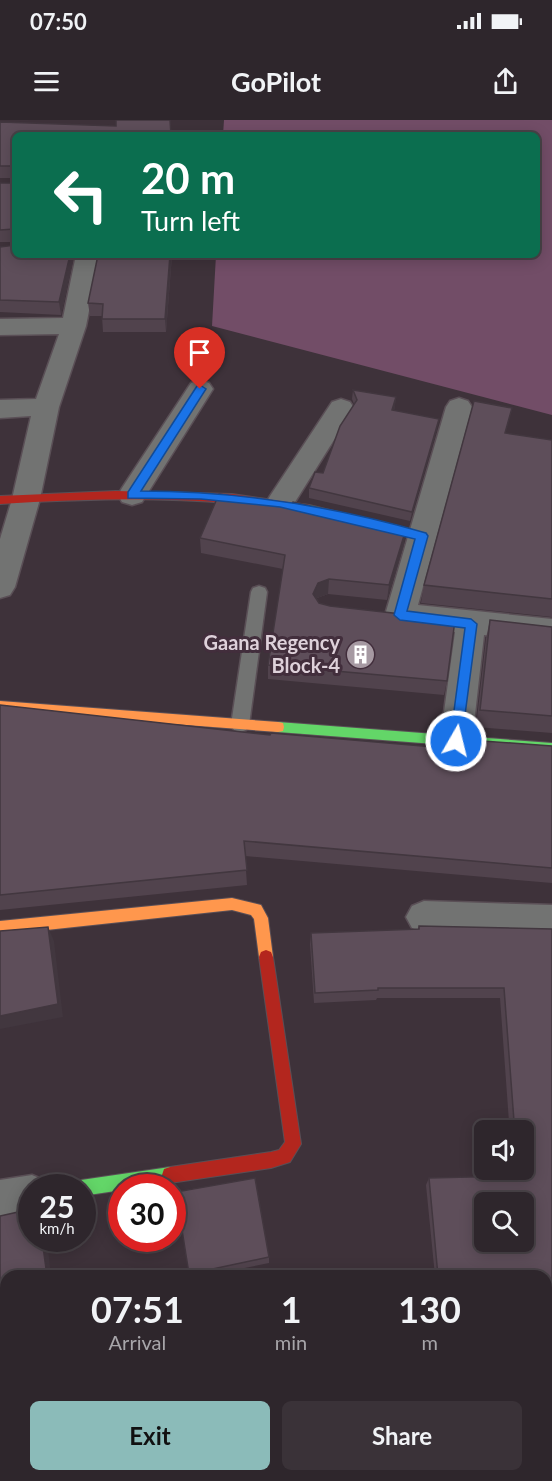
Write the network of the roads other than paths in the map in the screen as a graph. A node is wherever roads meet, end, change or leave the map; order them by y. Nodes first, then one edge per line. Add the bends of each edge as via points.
1 (87, 258) edge
2 (0, 327) edge
3 (74, 327) junction
4 (200, 389) dead end
5 (46, 406) junction
6 (459, 407) dead end
7 (340, 408) dead end
8 (0, 409) edge
9 (132, 495) junction
10 (26, 499) junction
11 (0, 500) edge
12 (280, 503) junction
13 (422, 536) junction
14 (0, 587) edge
15 (259, 592) dead end
16 (471, 624) junction
17 (552, 631) edge
18 (0, 706) edge
19 (240, 724) junction
20 (456, 741) junction
21 (552, 748) edge
22 (424, 917) dead end
23 (552, 921) edge
24 (0, 928) edge
25 (96, 1186) edge
26 (18, 1197) edge
27 (0, 1200) edge

1 - 3 street
2 - 3 street
3 - 5 street
4 - 9 street
5 - 8 street
5 - 10 street
6 - 13 street
7 - 12 street
9 - 10 street
9 - 12 street via 201,495
10 - 11 street
10 - 14 street
12 - 13 street
13 - 16 street via 388,614
15 - 19 lane
16 - 17 street
16 - 20 street
18 - 19 street
19 - 20 street
20 - 21 street
22 - 23 street
24 - 25 street via 232,904 256,910 261,918 293,1144 290,1151 271,1161
26 - 27 street

